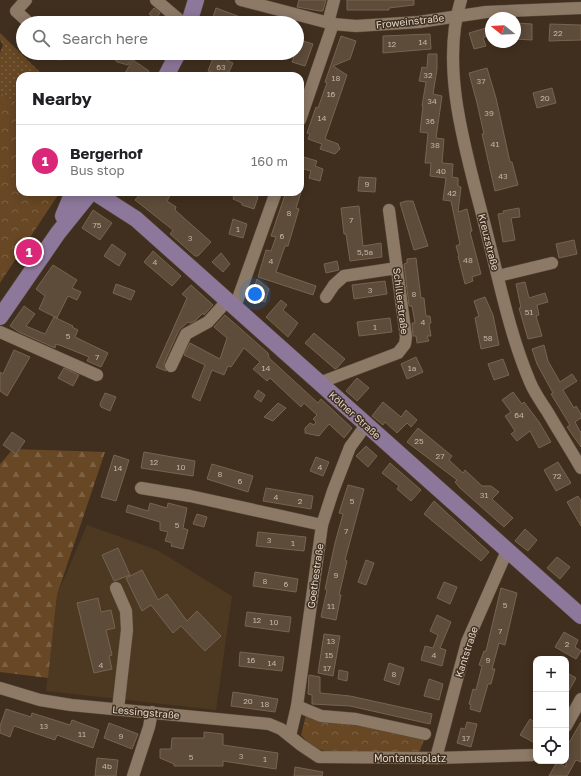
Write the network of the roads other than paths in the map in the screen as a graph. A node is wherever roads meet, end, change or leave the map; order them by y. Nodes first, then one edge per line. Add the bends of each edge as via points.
1 (26, 0) edge
2 (156, 0) edge
3 (196, 0) edge
4 (241, 0) edge
5 (334, 0) edge
6 (461, 0) edge
7 (168, 5) edge
8 (581, 8) edge
9 (21, 16) edge
10 (177, 16) edge
11 (191, 16) edge
12 (300, 16) edge
13 (456, 16) junction
14 (304, 17) edge
15 (330, 24) junction
16 (174, 60) edge
17 (168, 72) edge
18 (304, 107) edge
19 (89, 196) edge
20 (97, 196) edge
21 (274, 196) edge
22 (389, 210) dead end
23 (552, 263) dead end
24 (397, 268) junction
25 (498, 276) junction
26 (326, 297) dead end
27 (231, 304) junction
28 (0, 317) edge
29 (0, 332) edge
30 (171, 366) dead end
31 (97, 375) dead end
32 (319, 383) junction
33 (366, 425) junction
34 (581, 468) edge
35 (141, 488) dead end
36 (322, 525) junction
37 (507, 551) junction
38 (116, 588) dead end
39 (581, 616) edge
40 (0, 688) edge
41 (581, 699) edge
42 (297, 706) junction
43 (118, 709) junction
44 (152, 712) junction
45 (569, 721) edge
46 (425, 734) dead end
47 (290, 736) junction
48 (533, 755) edge
49 (436, 758) junction
50 (133, 776) edge

1 - 9 street via 16,11
2 - 7 street
3 - 11 main road
4 - 12 street, Froweinstraße
5 - 15 street
6 - 13 street, Kreuzstraße
7 - 10 street
8 - 13 street, Froweinstraße via 486,12
13 - 15 street, Froweinstraße via 390,25
13 - 25 street, Kreuzstraße via 453,51 456,96 464,143
14 - 15 street, Froweinstraße
15 - 18 street
16 - 17 main road
19 - 28 main road via 58,233
20 - 27 main road, Kölner Straße via 130,214
21 - 27 street
22 - 24 street, Schillerstraße
23 - 25 street
24 - 26 street via 344,276
24 - 32 street, Schillerstraße via 406,337 403,348 398,353
25 - 34 street, Kreuzstraße via 518,351 531,384
27 - 30 street via 208,322 186,334
27 - 32 main road, Kölner Straße
29 - 31 street
32 - 33 main road, Kölner Straße
33 - 36 street, Goethestraße via 350,447 332,491
33 - 37 main road, Kölner Straße
35 - 36 street
36 - 42 street, Goethestraße
37 - 39 main road, Kölner Straße
37 - 49 street, Kantstraße via 468,642
38 - 43 street via 126,611 127,624
40 - 43 street, Lessingstraße via 40,700
41 - 45 street
42 - 46 street via 321,716 356,719
42 - 47 street, Goethestraße
43 - 44 street, Lessingstraße
44 - 47 street, Lessingstraße via 261,723 275,726
44 - 50 street via 150,727
47 - 49 street, Montanusplatz via 319,757
48 - 49 street, Montanusplatz

